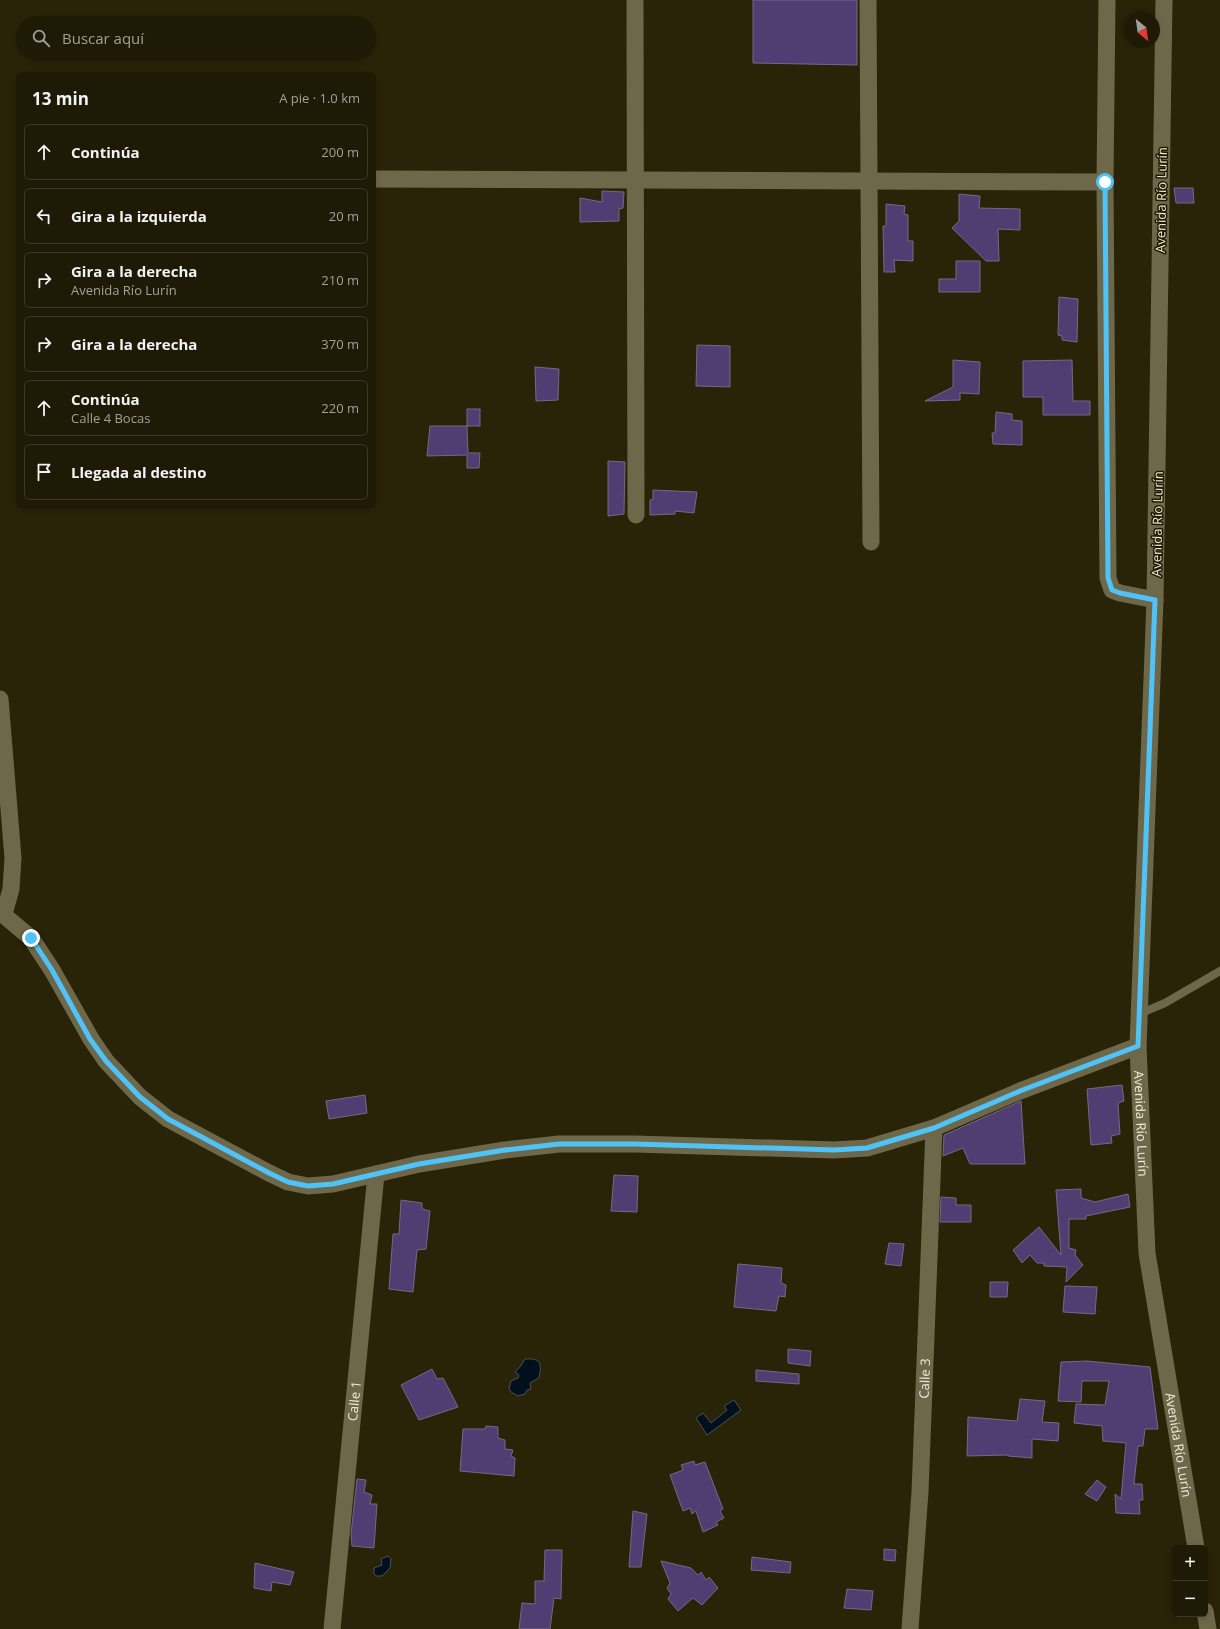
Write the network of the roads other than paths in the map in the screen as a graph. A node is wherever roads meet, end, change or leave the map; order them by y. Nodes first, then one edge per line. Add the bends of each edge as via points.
1 (635, 0) edge
2 (868, 0) edge
3 (1107, 0) edge
4 (1164, 0) edge
5 (376, 180) edge
6 (637, 180) junction
7 (869, 181) junction
8 (1105, 182) junction
9 (636, 515) dead end
10 (871, 542) dead end
11 (1155, 600) junction
12 (0, 699) edge
13 (2, 913) edge
14 (1220, 971) edge
15 (1139, 1014) junction
16 (1138, 1046) junction
17 (934, 1128) junction
18 (376, 1174) junction
19 (1196, 1545) edge
20 (1206, 1617) edge
21 (332, 1629) edge
22 (910, 1629) edge
23 (1208, 1629) edge

1 - 6 street
2 - 7 street
3 - 8 street
4 - 11 street, Avenida Río Lurín
5 - 6 street
6 - 7 street
6 - 9 street
7 - 8 street
7 - 10 street
8 - 11 street via 1108,578 1112,590
11 - 15 street, Avenida Río Lurín
12 - 13 street via 13,858 11,889
13 - 18 street via 31,938 90,1039 106,1061 140,1097 168,1119 288,1182 308,1186 333,1184
14 - 15 lane via 1165,1003
15 - 16 street, Avenida Río Lurín
16 - 17 street via 1020,1091
16 - 19 street, Avenida Río Lurín via 1147,1253
17 - 18 street via 867,1148 834,1150 559,1144 419,1164
17 - 22 street, Calle 3 via 920,1492
18 - 21 street, Calle 1
20 - 23 street

